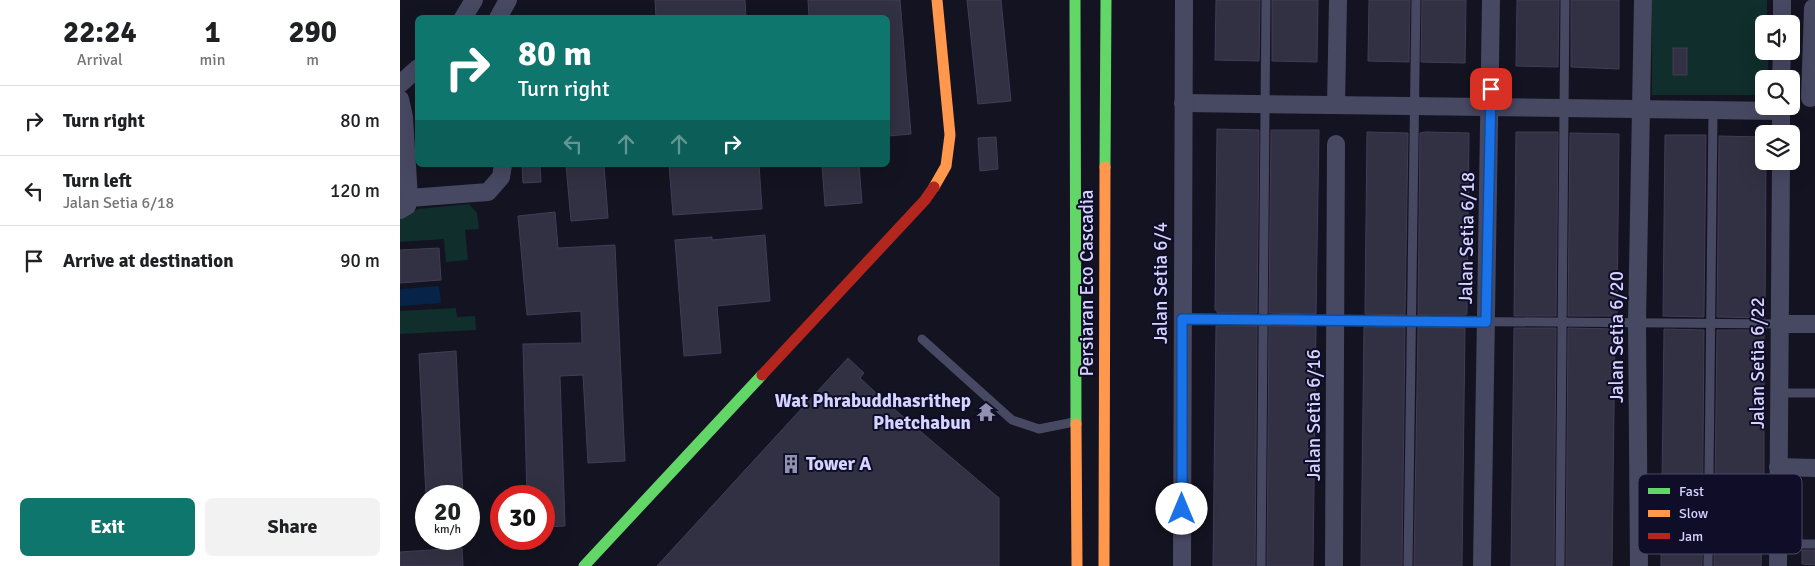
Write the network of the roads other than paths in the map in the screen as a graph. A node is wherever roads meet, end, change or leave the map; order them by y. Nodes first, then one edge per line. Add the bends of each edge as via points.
1 (474, 0) edge
2 (508, 0) edge
3 (937, 0) edge
4 (1075, 0) edge
5 (1106, 0) edge
6 (1184, 0) edge
7 (1266, 0) edge
8 (1338, 0) edge
9 (1416, 0) edge
10 (1491, 0) edge
11 (1565, 0) edge
12 (1643, 0) edge
13 (1782, 0) edge
14 (1815, 8) edge
15 (465, 15) edge
16 (500, 15) edge
17 (1782, 15) edge
18 (415, 71) edge
19 (400, 84) edge
20 (1810, 98) dead end
21 (400, 99) edge
22 (1183, 103) junction
23 (1265, 104) junction
24 (1336, 105) junction
25 (1415, 106) junction
26 (1490, 107) junction
27 (1565, 108) junction
28 (1642, 109) junction
29 (1755, 109) edge
30 (1713, 110) junction
31 (407, 114) edge
32 (1336, 144) dead end
33 (503, 167) edge
34 (1781, 170) edge
35 (403, 198) edge
36 (1182, 319) junction
37 (1263, 319) junction
38 (1335, 320) junction
39 (1412, 321) junction
40 (1486, 322) junction
41 (1563, 322) junction
42 (1637, 323) junction
43 (1711, 324) junction
44 (1780, 324) junction
45 (1815, 324) edge
46 (922, 339) dead end
47 (1779, 393) junction
48 (1815, 394) edge
49 (1076, 422) junction
50 (1778, 467) junction
51 (1815, 468) edge
52 (1638, 474) edge
53 (1709, 474) edge
54 (1778, 474) edge
55 (1802, 544) edge
56 (1815, 544) edge
57 (584, 566) edge
58 (1077, 566) edge
59 (1104, 566) edge
60 (1182, 566) edge
61 (1261, 566) edge
62 (1334, 566) edge
63 (1408, 566) edge
64 (1482, 566) edge
65 (1560, 566) edge

1 - 15 street
2 - 16 street
3 - 57 main road via 950,135 946,166 936,185 926,200
4 - 49 main road, Persiaran Eco Cascadia
5 - 59 main road, Persiaran Eco Cascadia
6 - 22 street, Jalan Setia 6/4
7 - 23 lane
8 - 24 street
9 - 25 lane
10 - 26 street, Jalan Setia 6/18
11 - 27 lane
12 - 28 street, Jalan Setia 6/20
13 - 17 street
14 - 20 street
18 - 19 street
21 - 31 street
22 - 23 street
22 - 36 street, Jalan Setia 6/4
23 - 24 street
23 - 37 lane
24 - 25 street
25 - 26 street
25 - 39 lane
26 - 27 street
26 - 40 street, Jalan Setia 6/18
27 - 28 street
27 - 41 lane
28 - 30 street
28 - 42 street, Jalan Setia 6/20
29 - 30 street
30 - 43 lane
31 - 35 street
32 - 38 street, Jalan Setia 6/16
33 - 35 street via 501,177 488,192
34 - 44 street, Jalan Setia 6/22
36 - 37 lane
36 - 60 street, Jalan Setia 6/4
37 - 38 lane
37 - 61 lane
38 - 39 lane
38 - 62 street, Jalan Setia 6/16
39 - 40 lane
39 - 63 lane
40 - 41 lane
40 - 64 street, Jalan Setia 6/18
41 - 42 lane
41 - 65 lane
42 - 43 lane
42 - 52 street, Jalan Setia 6/20
43 - 44 lane
43 - 53 lane
44 - 45 street
44 - 47 street, Jalan Setia 6/22
46 - 49 lane via 1012,420 1039,429
47 - 48 lane
47 - 50 street, Jalan Setia 6/22
49 - 58 main road, Persiaran Eco Cascadia
50 - 51 street
50 - 54 street, Jalan Setia 6/22
55 - 56 lane

